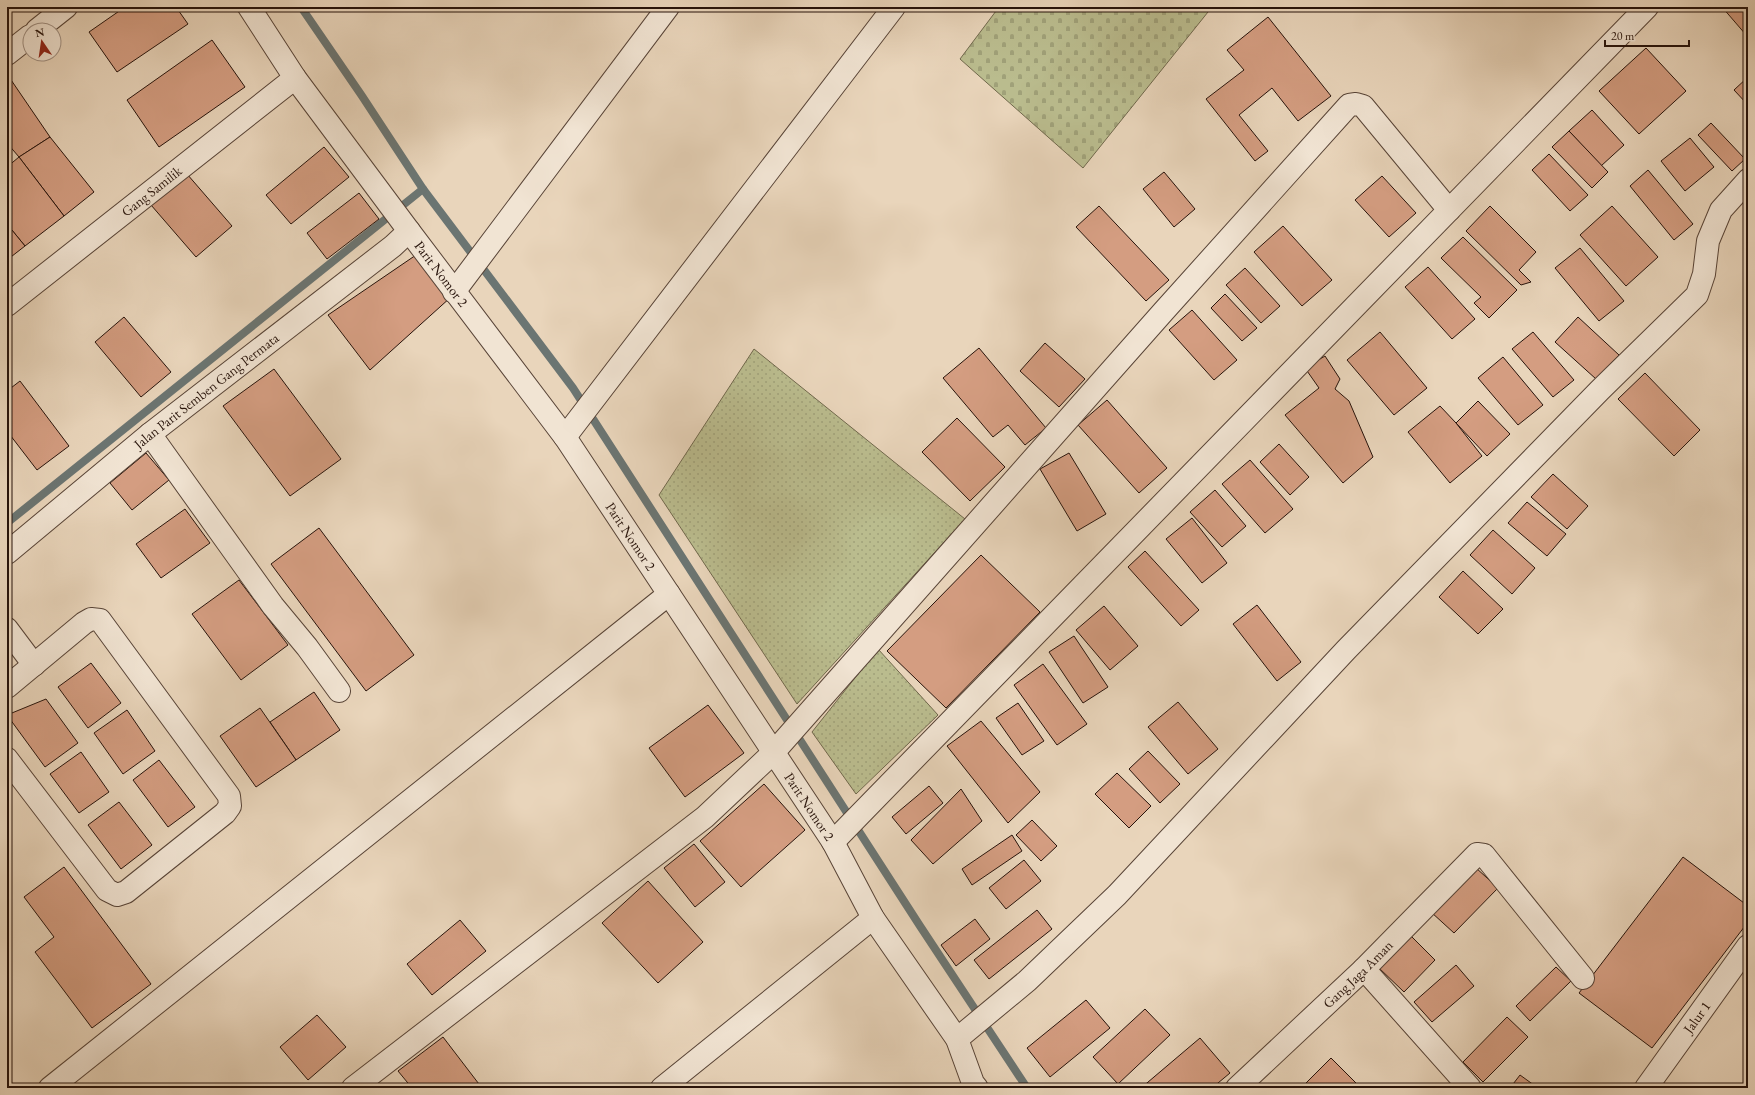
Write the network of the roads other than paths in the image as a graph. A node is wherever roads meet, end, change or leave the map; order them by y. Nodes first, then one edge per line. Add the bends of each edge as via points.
1 (66, 7) edge
2 (249, 7) edge
3 (668, 7) edge
4 (894, 7) edge
5 (1647, 7) edge
6 (47, 22) edge
7 (22, 42) edge
8 (7, 54) edge
9 (295, 78) junction
10 (1748, 180) edge
11 (1449, 210) junction
12 (409, 231) junction
13 (454, 292) junction
14 (7, 305) edge
15 (150, 434) junction
16 (565, 437) junction
17 (7, 553) edge
18 (669, 594) junction
19 (7, 629) edge
20 (34, 665) junction
21 (7, 687) edge
22 (339, 690) dead end
23 (773, 753) junction
24 (7, 759) edge
25 (833, 842) junction
26 (873, 918) junction
27 (1748, 946) edge
28 (1364, 969) junction
29 (1583, 978) dead end
30 (957, 1039) junction
31 (972, 1086) edge
32 (50, 1088) edge
33 (353, 1088) edge
34 (662, 1088) edge
35 (1237, 1088) edge
36 (1470, 1088) edge
37 (1646, 1088) edge

1 - 6 street
2 - 9 street, Parit Nomor 2
3 - 13 street
4 - 16 street
5 - 11 street
7 - 8 street
9 - 12 street, Parit Nomor 2
9 - 14 street, Gang Samilik
10 - 30 street via 1720,210 1708,241 1704,274 1697,295 1594,395 1351,645 1117,895 1027,981
11 - 23 street via 1363,106 1349,105
11 - 25 street
12 - 13 street, Parit Nomor 2
12 - 15 street, Jalan Parit Semben Gang Permata
13 - 16 street, Parit Nomor 2
15 - 17 street, Jalan Parit Semben Gang Permata
15 - 22 street via 273,606
16 - 18 street, Parit Nomor 2
18 - 23 street, Parit Nomor 2
18 - 32 street
19 - 20 street
20 - 21 street
20 - 24 street via 84,623 100,620 229,796 230,806 225,813 126,892 117,895 107,890
23 - 25 street, Parit Nomor 2
23 - 33 street via 706,817
25 - 26 street, Parit Nomor 2
26 - 30 street, Parit Nomor 2
26 - 34 street
27 - 37 street, Jalur 1
28 - 29 street, Gang Jaga Aman via 1475,856 1481,854
28 - 35 street, Gang Jaga Aman
28 - 36 street
30 - 31 street, Parit Nomor 2

